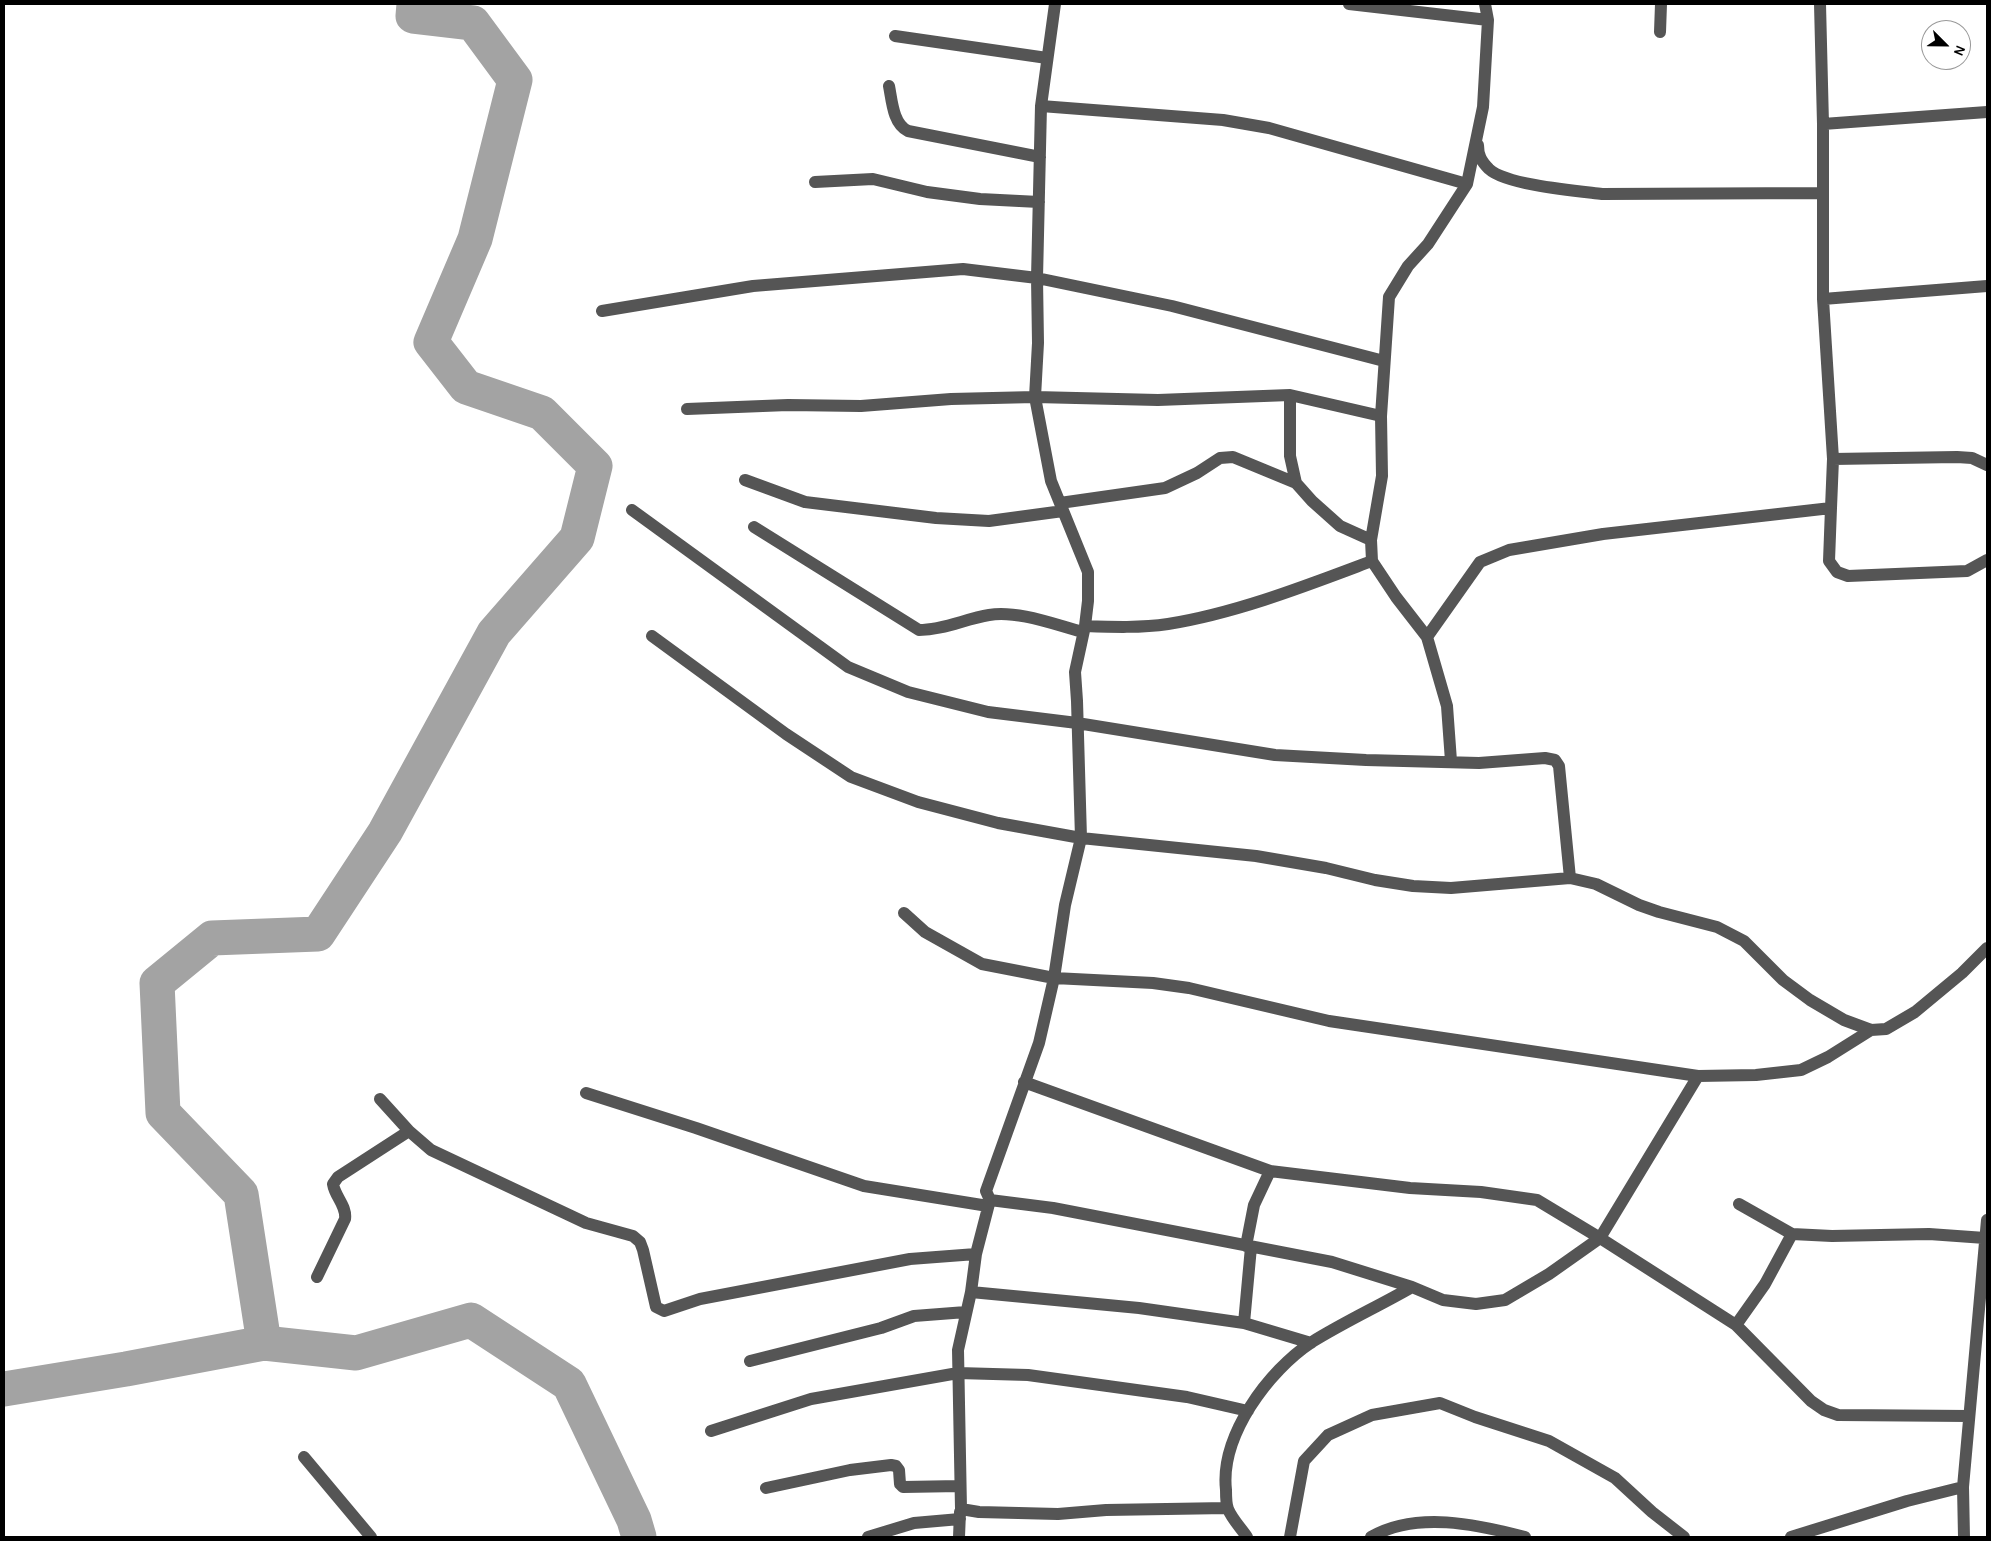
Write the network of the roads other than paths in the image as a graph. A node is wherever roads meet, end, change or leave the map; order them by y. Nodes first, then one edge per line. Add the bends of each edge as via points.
1 (1055, 4) edge
2 (1349, 4) edge
3 (1485, 4) edge
4 (1661, 4) edge
5 (1820, 4) edge
6 (1488, 20) junction
7 (1660, 32) dead end
8 (896, 36) dead end
9 (1047, 58) junction
10 (889, 86) dead end
11 (1041, 106) junction
12 (1987, 112) edge
13 (1823, 124) junction
14 (1478, 130) junction
15 (1040, 157) junction
16 (816, 182) dead end
17 (1467, 184) junction
18 (1822, 193) junction
19 (1039, 202) junction
20 (1037, 278) junction
21 (1987, 286) edge
22 (1823, 299) junction
23 (602, 310) dead end
24 (1384, 361) junction
25 (1290, 395) junction
26 (1035, 397) junction
27 (687, 409) dead end
28 (1381, 416) junction
29 (1832, 459) junction
30 (1987, 464) edge
31 (746, 480) dead end
32 (1296, 483) junction
33 (1062, 507) junction
34 (1830, 508) junction
35 (632, 510) dead end
36 (754, 528) dead end
37 (1371, 540) junction
38 (1987, 560) edge
39 (1372, 561) junction
40 (1084, 629) junction
41 (652, 636) dead end
42 (1426, 637) junction
43 (1077, 723) junction
44 (1451, 761) junction
45 (1081, 838) junction
46 (1570, 878) junction
47 (904, 913) dead end
48 (1987, 948) edge
49 (1054, 978) junction
50 (1871, 1030) junction
51 (1698, 1076) junction
52 (1024, 1082) junction
53 (586, 1093) dead end
54 (380, 1100) dead end
55 (408, 1131) junction
56 (1270, 1171) junction
57 (989, 1203) junction
58 (1739, 1204) dead end
59 (1987, 1220) edge
60 (1792, 1234) junction
61 (1600, 1238) junction
62 (1985, 1238) junction
63 (1248, 1247) junction
64 (976, 1254) junction
65 (317, 1277) dead end
66 (1412, 1287) junction
67 (970, 1292) junction
68 (966, 1312) junction
69 (1244, 1323) junction
70 (1736, 1325) junction
71 (1311, 1343) junction
72 (1987, 1350) edge
73 (1974, 1352) junction
74 (750, 1362) dead end
75 (958, 1373) junction
76 (1248, 1411) junction
77 (1969, 1416) junction
78 (711, 1430) dead end
79 (304, 1457) dead end
80 (960, 1486) junction
81 (1963, 1487) junction
82 (766, 1488) dead end
83 (1228, 1508) junction
84 (960, 1514) junction
85 (371, 1537) edge
86 (868, 1537) edge
87 (959, 1537) edge
88 (1248, 1537) edge
89 (1290, 1537) edge
90 (1371, 1537) edge
91 (1525, 1537) edge
92 (1684, 1537) edge
93 (1791, 1537) edge
94 (1964, 1537) edge

1 - 9 street
2 - 6 street
3 - 6 street
4 - 7 street
5 - 13 street
6 - 14 street via 1483,107
8 - 9 street
9 - 11 street
10 - 15 street via 901,128
11 - 15 street
11 - 17 street via 1223,120 1269,128
12 - 13 street
13 - 18 street
14 - 17 street
14 - 18 street via 1478,156 1489,169 1505,178 1572,191 1602,194
15 - 19 street
16 - 19 street via 873,179 927,192
17 - 24 street via 1389,297
18 - 22 street
19 - 20 street
20 - 23 street via 963,269 753,286
20 - 24 street via 1172,306
20 - 26 street
21 - 22 street
22 - 29 street
24 - 28 street
25 - 26 street via 1158,400
25 - 28 street
25 - 32 street via 1290,456
26 - 27 street via 861,406
26 - 33 street via 1050,481
28 - 37 street via 1382,476
29 - 30 street via 1957,457
29 - 34 street
31 - 33 street via 805,502 936,518 989,521
32 - 33 street via 1233,457 1220,458 1165,488
32 - 37 street via 1340,526
33 - 40 street via 1088,572
34 - 38 street via 1829,561 1837,572 1848,576 1967,571
34 - 42 street via 1603,534 1509,550 1480,562
35 - 43 street via 848,667 908,692 988,712
36 - 40 street via 919,630 933,630 1005,614
37 - 39 street
39 - 40 street via 1284,594 1169,624
39 - 42 street
40 - 43 street via 1075,672
41 - 45 street via 851,777 926,804 998,823
42 - 44 street via 1447,706
43 - 44 street via 1276,755
43 - 45 street
44 - 46 street via 1555,760 1559,766
45 - 46 street via 1256,856 1414,886 1451,888
45 - 49 street
46 - 50 street via 1596,884 1659,912 1717,927 1744,941 1783,980 1810,1000 1844,1020
47 - 49 street via 925,932 982,964
48 - 50 street via 1915,1012 1886,1029
49 - 51 street via 1189,988 1329,1021
49 - 52 street via 1039,1043
50 - 51 street via 1801,1070
51 - 61 street
52 - 56 street
52 - 57 street via 986,1191
53 - 57 street via 864,1186
54 - 55 street
55 - 64 street via 431,1150 483,1176 586,1223 632,1236 640,1242 643,1250 656,1308 664,1310 700,1299 836,1273 910,1260
55 - 65 street via 338,1177 333,1184 346,1212 345,1219
56 - 61 street via 1537,1200
56 - 63 street via 1254,1206
57 - 63 street via 1053,1208
57 - 64 street
58 - 60 street
59 - 62 street
60 - 62 street via 1929,1234
60 - 70 street via 1765,1284
61 - 66 street via 1505,1300 1476,1304 1442,1300
61 - 70 street
62 - 73 street
63 - 66 street via 1332,1262
63 - 69 street
64 - 67 street
66 - 71 street
67 - 68 street
67 - 69 street via 1139,1308
68 - 74 street via 914,1316 881,1328
68 - 75 street via 958,1350
69 - 71 street
70 - 77 street via 1811,1401 1824,1410 1838,1414
71 - 76 street via 1276,1372
72 - 73 street
73 - 77 street
75 - 76 street via 1028,1374 1187,1397
75 - 78 street via 811,1399
75 - 80 street
76 - 83 street via 1236,1431 1224,1478
77 - 81 street
79 - 85 street
80 - 82 street via 906,1488 900,1484 899,1470 891,1464
80 - 84 street
81 - 93 street
81 - 94 street
83 - 84 street
83 - 88 street
84 - 86 street
84 - 87 street
89 - 92 street via 1304,1461 1328,1435 1372,1415 1440,1403 1549,1441 1615,1478
90 - 91 street via 1386,1528 1412,1522 1500,1530

